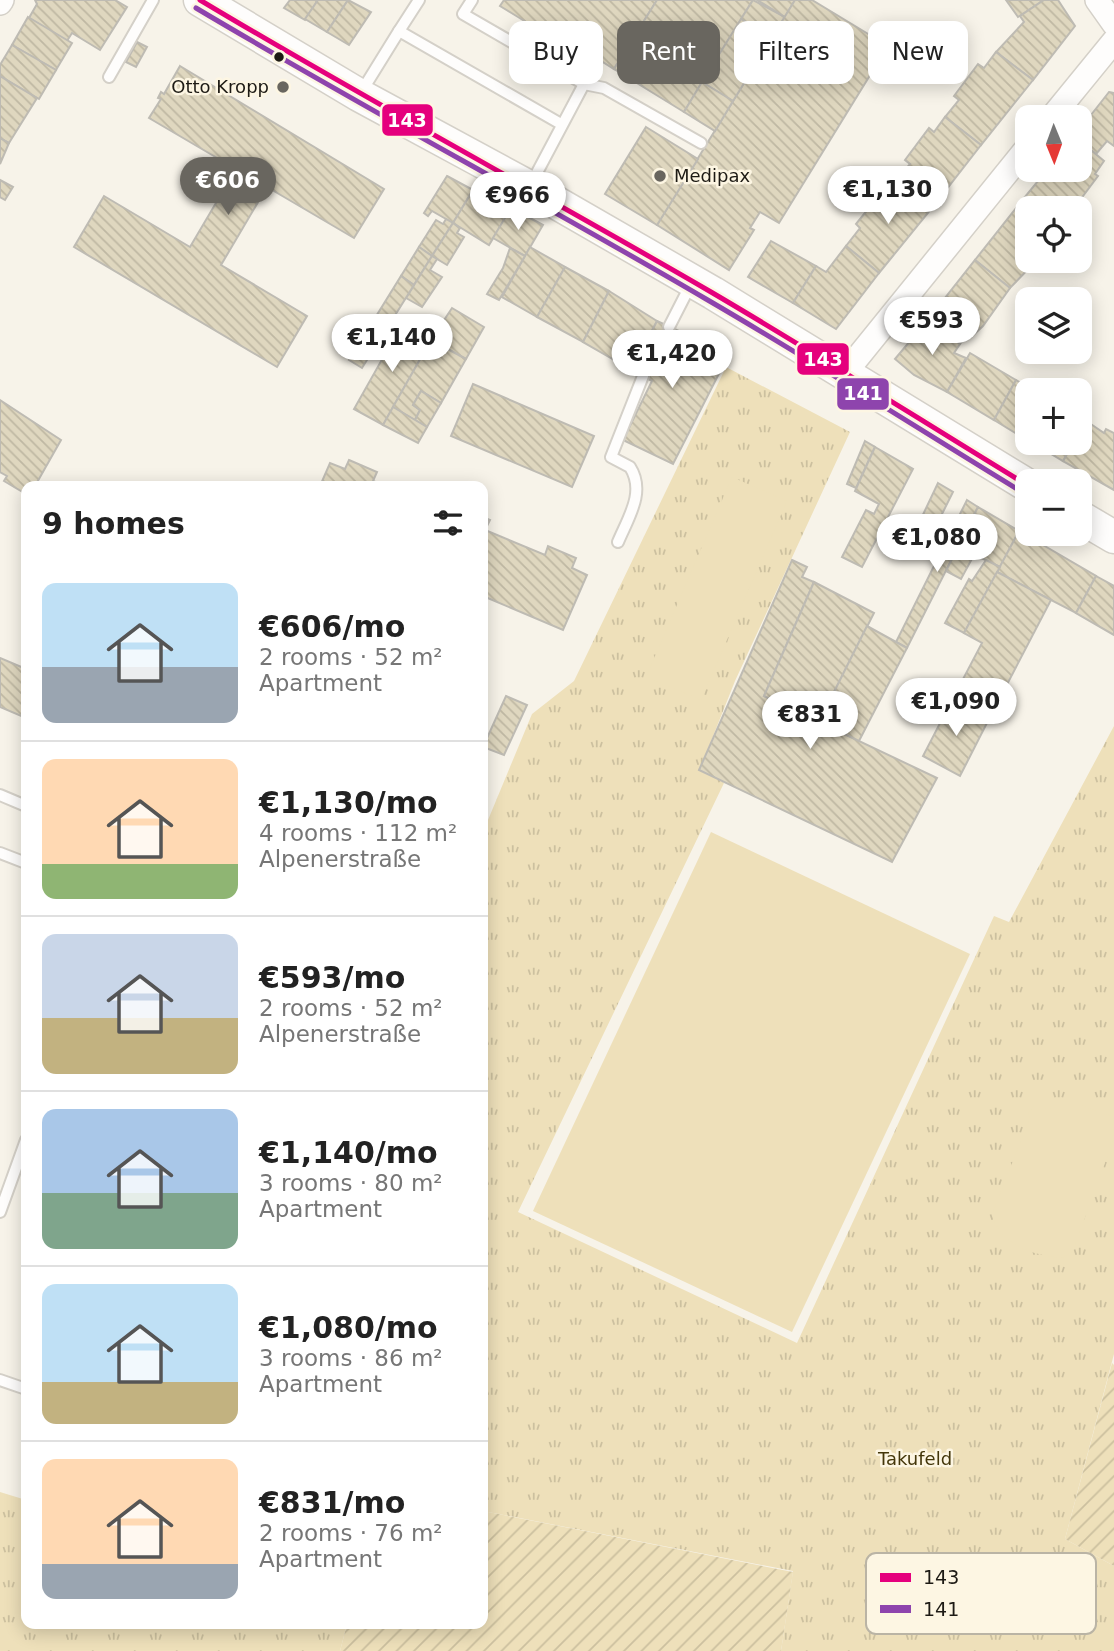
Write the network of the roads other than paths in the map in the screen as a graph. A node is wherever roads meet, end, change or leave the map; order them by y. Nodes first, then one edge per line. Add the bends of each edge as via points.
1 (153, 0) edge
2 (200, 0) edge
3 (419, 0) edge
4 (472, 0) edge
5 (1097, 0) edge
6 (1114, 24) edge
7 (399, 31) junction
8 (509, 41) edge
9 (1114, 41) edge
10 (109, 77) dead end
11 (584, 84) joint
12 (359, 95) junction
13 (1062, 105) edge
14 (561, 124) junction
15 (701, 143) dead end
16 (1015, 163) edge
17 (529, 187) junction
18 (692, 281) junction
19 (669, 327) dead end
20 (845, 373) junction
21 (643, 376) dead end
22 (1015, 478) edge
23 (1092, 524) edge
24 (1114, 537) edge
25 (618, 542) dead end
26 (0, 795) edge
27 (21, 804) edge
28 (0, 853) edge
29 (21, 861) edge
30 (21, 1154) edge
31 (0, 1213) edge
32 (0, 1380) edge
33 (21, 1387) edge

1 - 10 lane
2 - 12 main road
3 - 7 lane
4 - 8 lane via 463,14
5 - 6 street
7 - 12 lane
7 - 14 lane
9 - 13 street
11 - 14 lane
11 - 15 lane via 604,88
12 - 17 main road
14 - 17 lane
16 - 20 street
17 - 18 main road
18 - 19 lane
18 - 20 main road
20 - 22 main road
21 - 25 lane via 611,457 630,467 637,485
23 - 24 main road
26 - 27 lane
28 - 29 lane
30 - 31 lane
32 - 33 lane

